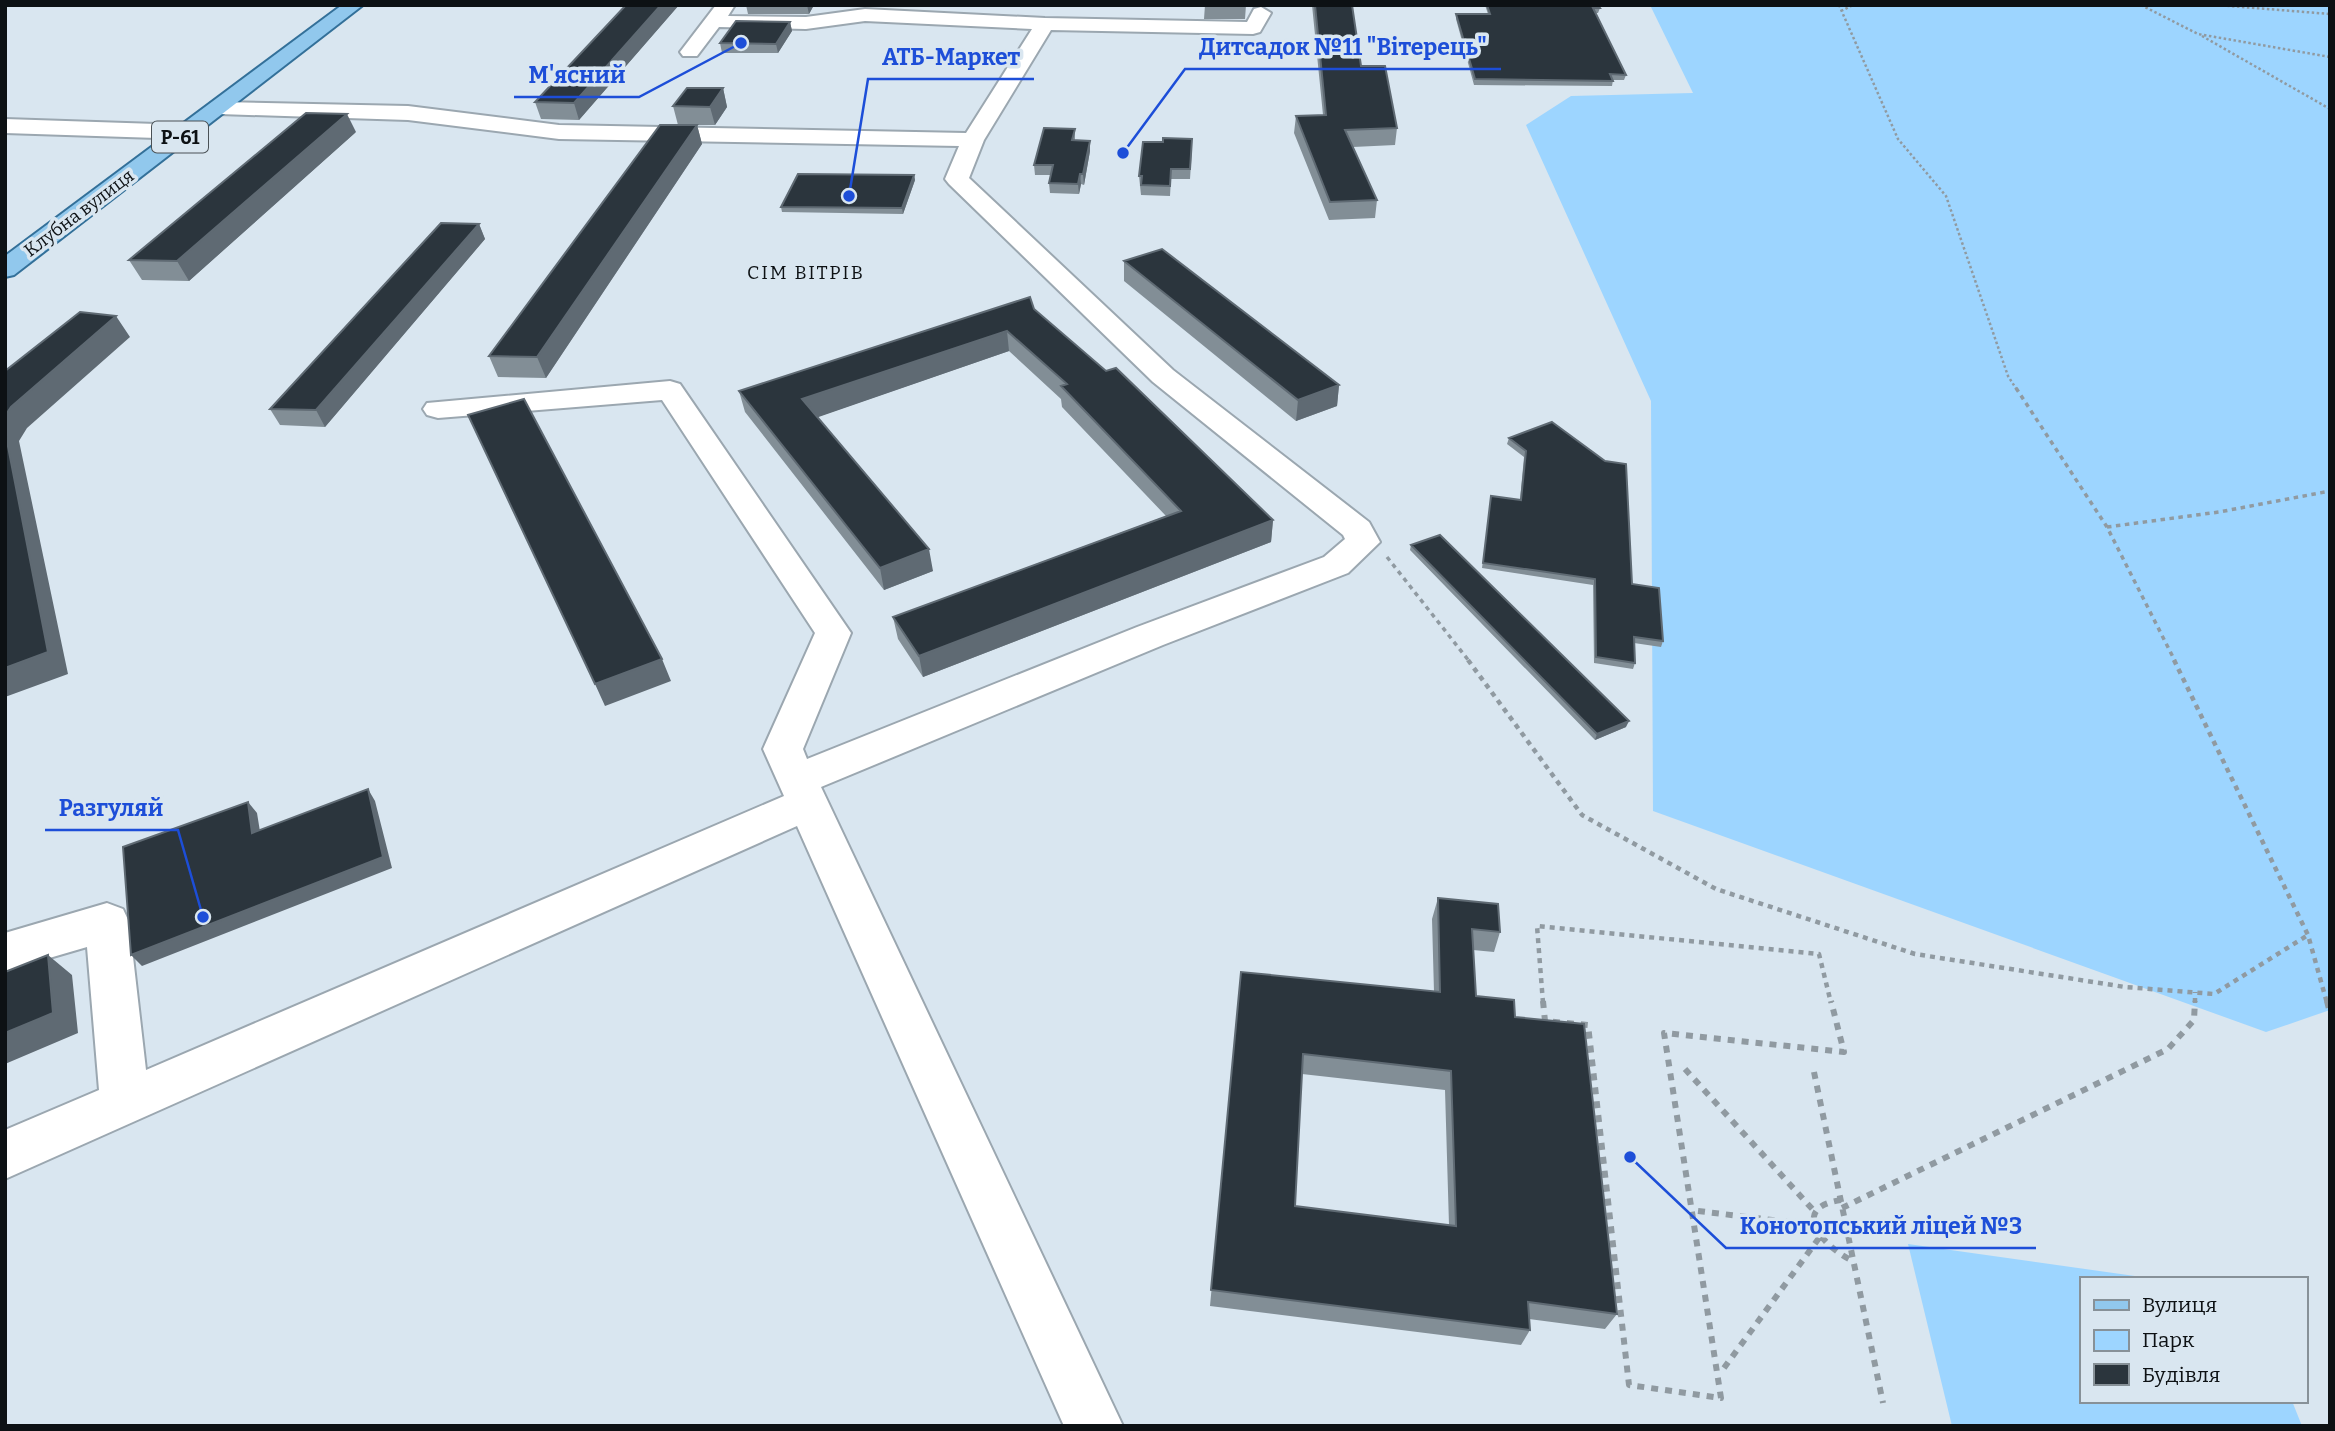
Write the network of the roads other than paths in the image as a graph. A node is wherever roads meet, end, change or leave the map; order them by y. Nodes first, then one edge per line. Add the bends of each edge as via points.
1 (355, 5) edge
2 (721, 13) edge
3 (1261, 13) dead end
4 (1045, 24) junction
5 (690, 52) dead end
6 (219, 108) junction
7 (5, 126) edge
8 (187, 132) junction
9 (974, 141) junction
10 (5, 269) edge
11 (438, 409) dead end
12 (801, 792) junction
13 (5, 952) edge
14 (125, 1102) junction
15 (5, 1155) edge
16 (1094, 1426) edge

1 - 6 main road, Клубна вулиця / Р-61
2 - 4 street via 806,23 865,15
2 - 5 street
3 - 4 street via 1253,28
4 - 9 street
6 - 8 main road, Клубна вулиця / Р-61
6 - 9 street via 408,113 559,132
7 - 8 street
8 - 10 main road, Клубна вулиця / Р-61
9 - 12 street via 957,179 1163,376 1357,529 1363,542 1336,565 1150,636
11 - 12 street via 670,390 833,633 783,749
12 - 14 street
12 - 16 street
13 - 14 street via 107,922
14 - 15 street

